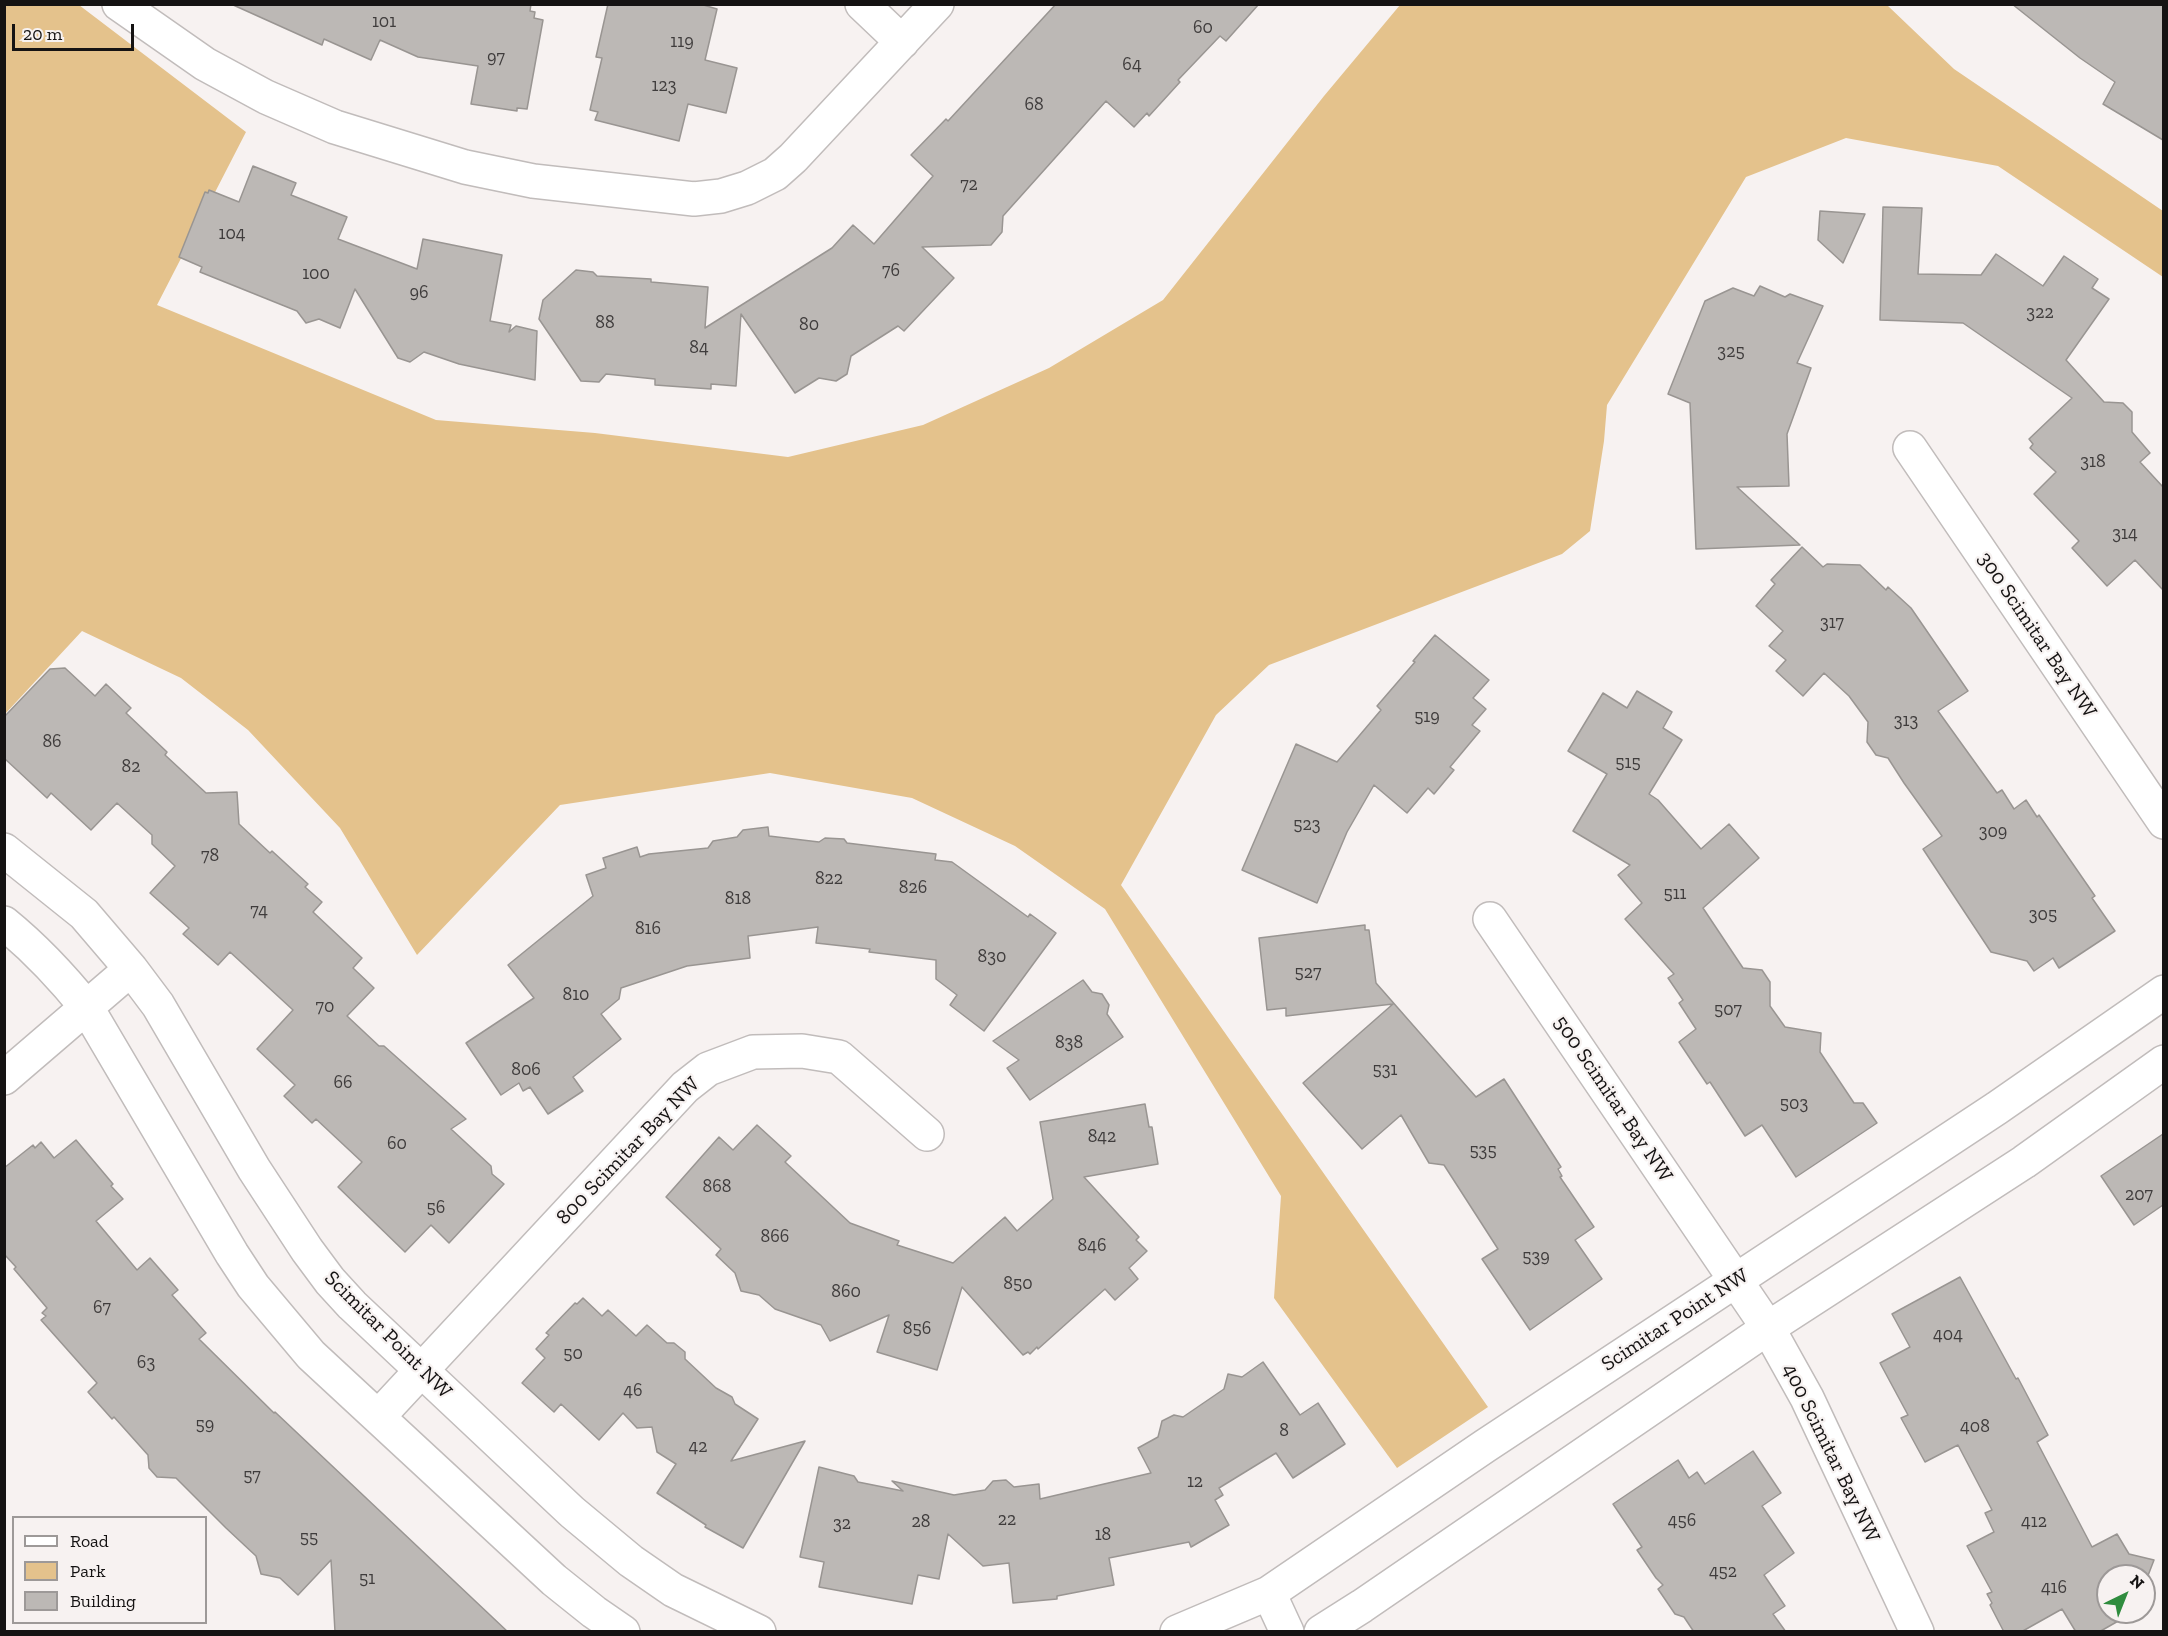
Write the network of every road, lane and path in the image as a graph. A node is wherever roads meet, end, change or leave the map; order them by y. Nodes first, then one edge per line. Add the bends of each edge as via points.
1 (119, 4) edge
2 (862, 4) edge
3 (937, 4) edge
4 (157, 14) edge
5 (902, 42) junction
6 (1910, 448) dead end
7 (2163, 822) edge
8 (4, 850) edge
9 (1490, 919) dead end
10 (4, 924) edge
11 (131, 969) junction
12 (2163, 992) edge
13 (87, 1008) junction
14 (2163, 1062) edge
15 (4, 1078) edge
16 (927, 1134) dead end
17 (1735, 1280) junction
18 (1768, 1328) junction
19 (421, 1370) junction
20 (378, 1417) junction
21 (1269, 1593) junction
22 (623, 1632) edge
23 (759, 1632) edge
24 (1177, 1632) edge
25 (1287, 1632) edge
26 (1321, 1632) edge
27 (1917, 1632) edge

1 - 4 street
2 - 5 street
3 - 5 street
4 - 5 street via 206,64 266,97 335,127 465,168 533,181 694,199 739,191 776,174
6 - 7 street, 300 Scimitar Bay NW
8 - 11 street, Scimitar Point NW via 84,914
9 - 17 street, 500 Scimitar Bay NW
10 - 13 street via 33,946
11 - 13 street
11 - 19 street, Scimitar Point NW via 158,1005 254,1169 324,1274
12 - 17 street, Scimitar Point NW via 1996,1108
13 - 15 street
13 - 20 street via 253,1286 311,1354
14 - 18 street via 2024,1162
16 - 19 street, 800 Scimitar Bay NW via 839,1058 802,1051 753,1052 708,1069 685,1087
17 - 18 street, 400 Scimitar Bay NW
17 - 21 street, Scimitar Point NW
18 - 26 street
18 - 27 street, 400 Scimitar Bay NW via 1806,1398
19 - 20 street, 800 Scimitar Bay NW
19 - 23 street, Scimitar Point NW via 572,1512 631,1561 673,1590
20 - 22 street via 554,1580
21 - 24 street, Scimitar Point NW
21 - 25 street

